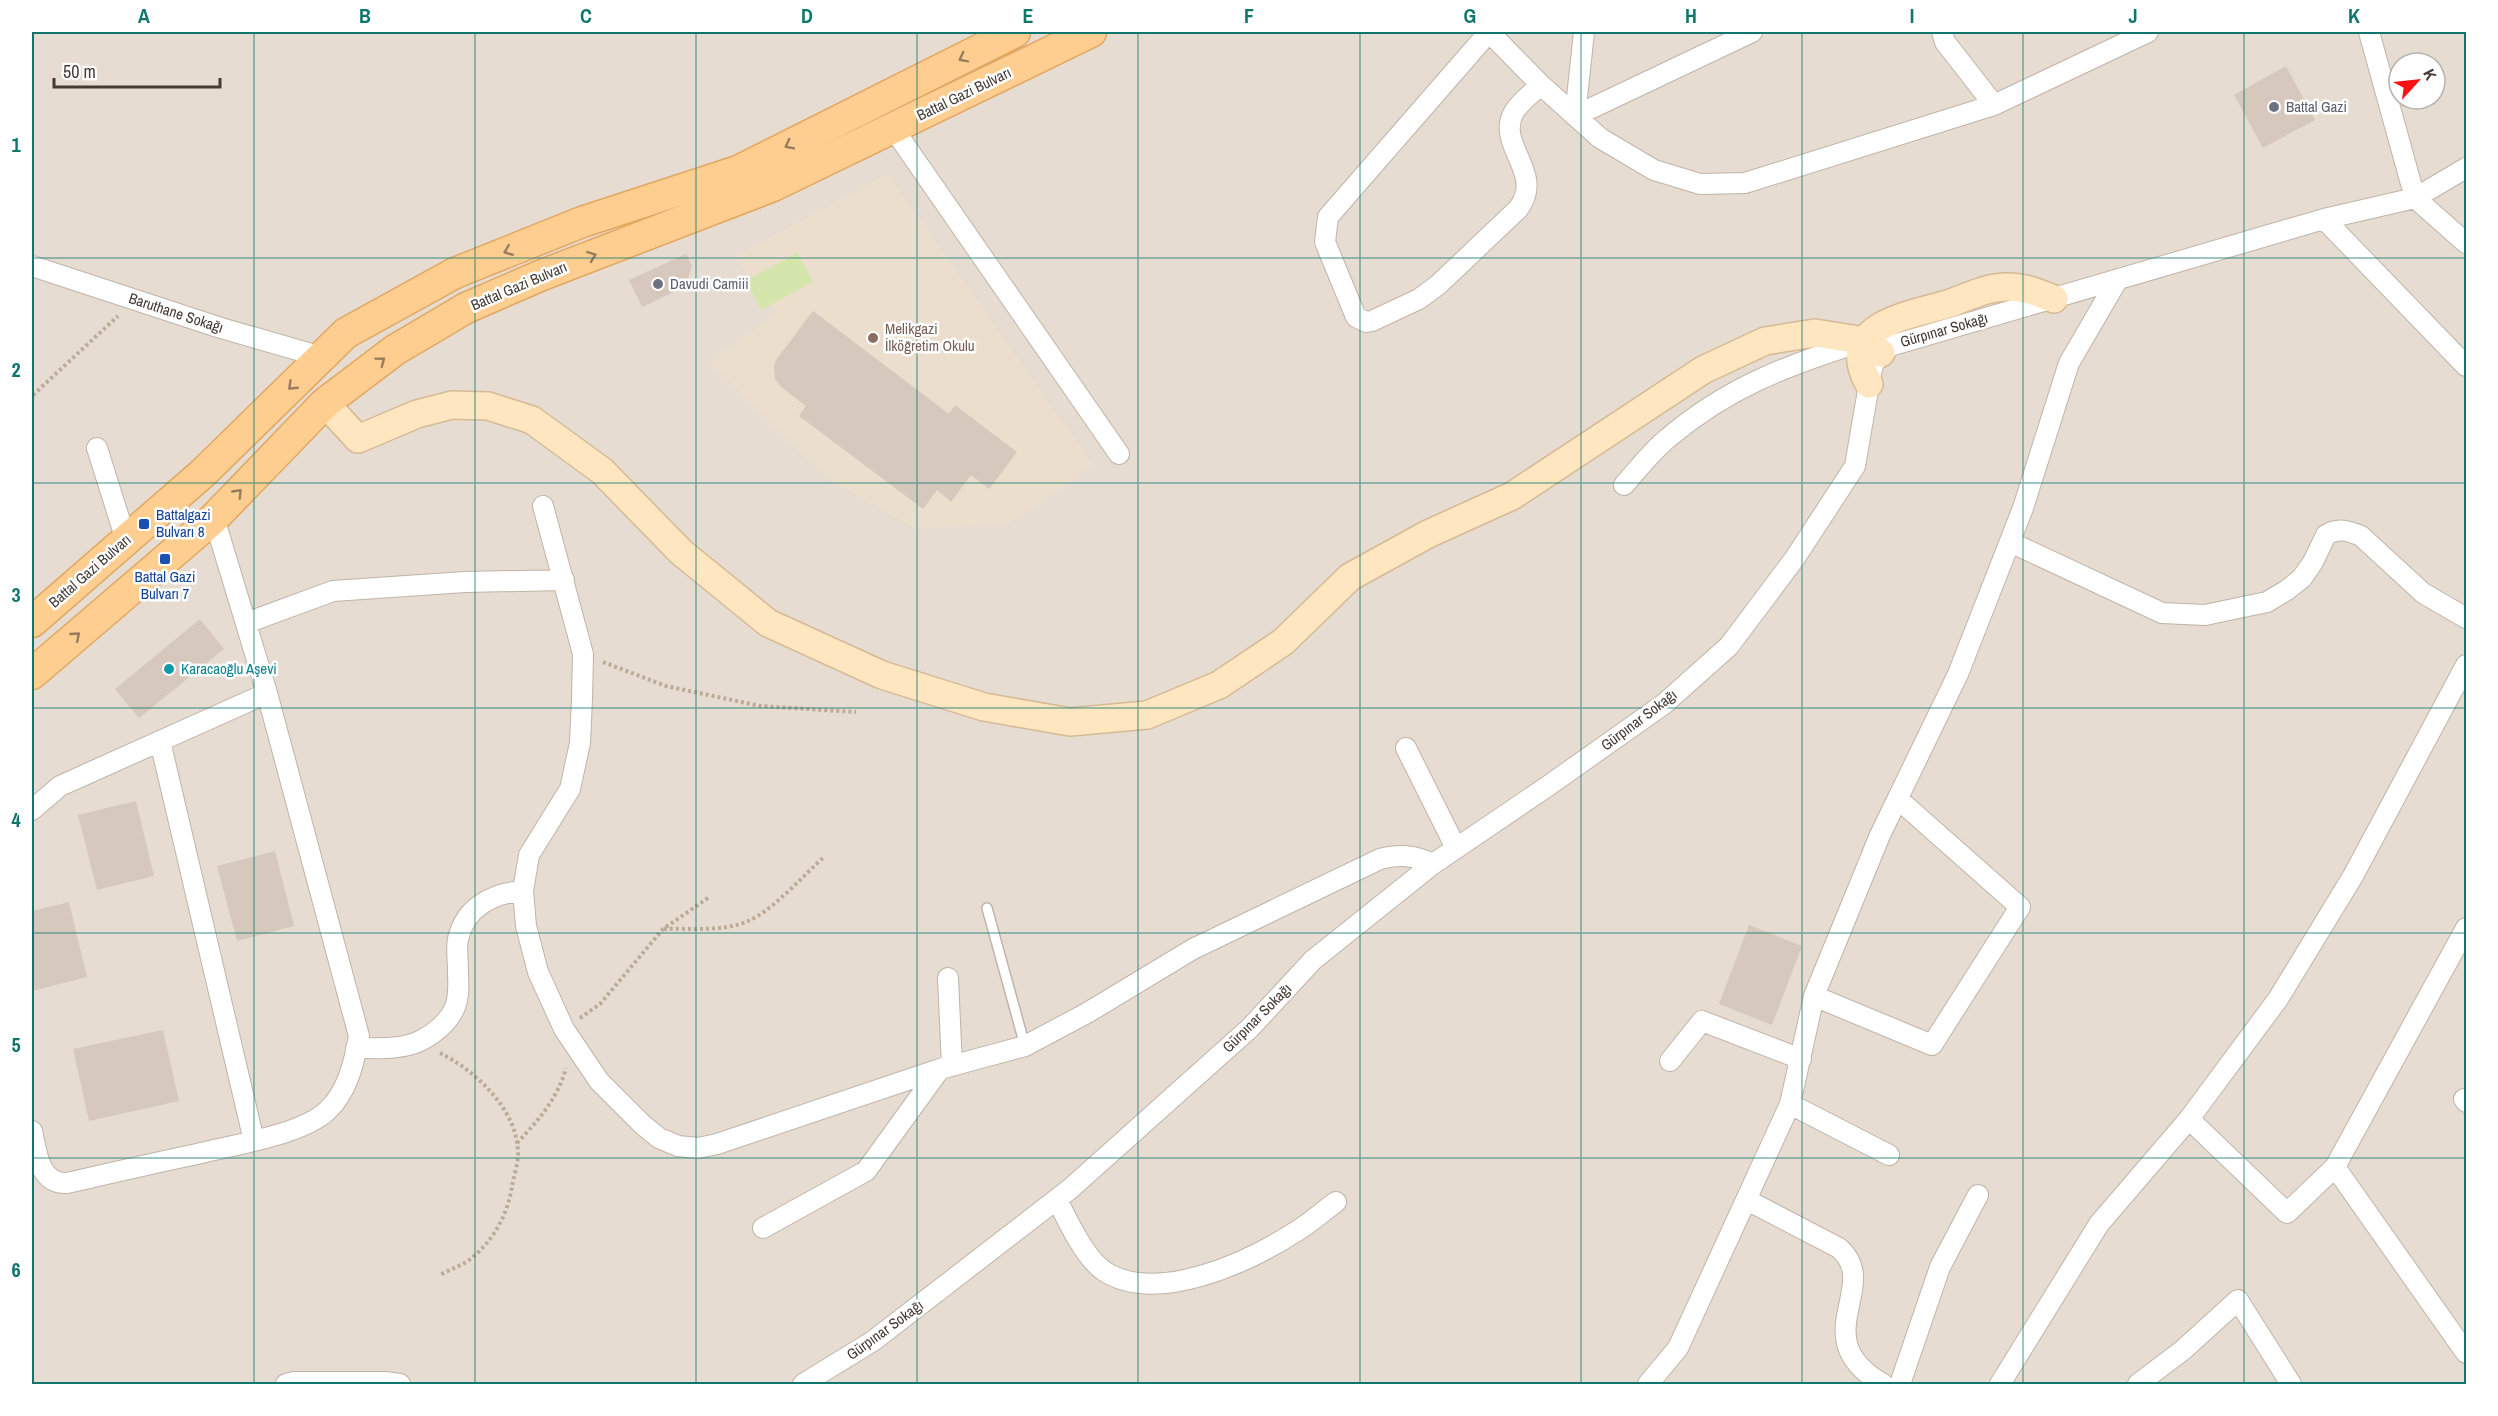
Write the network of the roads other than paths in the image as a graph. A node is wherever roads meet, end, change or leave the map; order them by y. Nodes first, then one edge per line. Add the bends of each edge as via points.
1 (1091, 32) edge
2 (1489, 32) edge
3 (1584, 32) edge
4 (1752, 32) edge
5 (1942, 32) edge
6 (2148, 32) edge
7 (2368, 32) edge
8 (1000, 35) edge
9 (1541, 85) junction
10 (1994, 105) junction
11 (1575, 116) junction
12 (893, 128) junction
13 (2466, 168) edge
14 (2415, 198) junction
15 (2324, 219) junction
16 (2466, 243) edge
17 (32, 266) edge
18 (2118, 279) junction
19 (2054, 299) joint
20 (1873, 347) junction
21 (322, 357) junction
22 (2466, 366) edge
23 (1869, 384) joint
24 (325, 403) junction
25 (97, 448) dead end
26 (1119, 454) dead end
27 (1624, 485) dead end
28 (543, 506) dead end
29 (214, 518) junction
30 (126, 540) junction
31 (2010, 542) junction
32 (564, 580) junction
33 (2466, 618) edge
34 (32, 622) edge
35 (246, 623) junction
36 (2466, 665) edge
37 (32, 674) edge
38 (267, 693) junction
39 (160, 741) junction
40 (1406, 748) dead end
41 (1898, 799) junction
42 (32, 810) edge
43 (1456, 848) junction
44 (1433, 864) junction
45 (523, 891) junction
46 (987, 908) dead end
47 (2466, 928) edge
48 (948, 978) dead end
49 (1814, 996) junction
50 (1025, 1046) junction
51 (356, 1048) junction
52 (1801, 1059) junction
53 (1670, 1061) dead end
54 (946, 1067) junction
55 (1790, 1104) junction
56 (2189, 1119) junction
57 (32, 1131) edge
58 (254, 1141) junction
59 (1889, 1155) dead end
60 (2335, 1167) junction
61 (1978, 1195) dead end
62 (1057, 1199) junction
63 (1747, 1200) junction
64 (1336, 1202) dead end
65 (763, 1228) dead end
66 (2466, 1353) edge
67 (286, 1384) edge
68 (400, 1384) edge
69 (803, 1384) edge
70 (1648, 1384) edge
71 (1883, 1384) edge
72 (1900, 1384) edge
73 (2000, 1384) edge
74 (2138, 1384) edge
75 (2291, 1384) edge

1 - 12 main road, Battal Gazi Bulvarı
2 - 9 street
2 - 9 street via 1328,217 1325,242 1356,317 1372,321 1419,299 1518,209 1528,186 1513,142 1511,120
3 - 11 street
4 - 11 street
5 - 10 street via 1945,42
6 - 10 street
7 - 14 street
8 -> 21 main road, Battal Gazi Bulvarı via 738,171 582,222 455,273 346,333
9 - 11 street
10 - 11 street via 1745,183 1700,184 1654,170 1600,138
24 -> 12 main road, Battal Gazi Bulvarı via 395,350 466,308 773,186
12 - 26 street
13 - 14 street
14 - 15 street
14 - 16 street
15 - 18 street
15 - 22 street
17 - 21 street, Baruthane Sokağı
18 - 19 street
18 - 31 street via 2069,363
19 - 20 street via 2032,290 1985,290 1879,325
20 - 23 street via 1861,363
20 - 24 street via 1815,333 1765,341 1703,370 1512,495 1428,534 1350,577 1284,642 1220,685 1148,715 1070,722 984,706 882,675 768,623 681,552 602,471 532,420 488,406 452,405 417,414 358,440
20 - 27 street via 1795,363 1728,394 1667,438
21 -> 30 main road, Battal Gazi Bulvarı
23 - 43 street, Gürpınar Sokağı via 1855,466 1795,558 1729,646 1664,704
29 -> 24 main road, Battal Gazi Bulvarı
25 - 30 street
28 - 32 street
29 - 35 street
37 -> 29 main road, Battal Gazi Bulvarı
30 - 34 main road, Battal Gazi Bulvarı
31 - 33 street via 2162,613 2205,615 2266,602 2287,590 2307,570 2326,535 2337,530 2349,531 2361,536 2423,593
31 - 41 street via 1958,674
32 - 35 street via 333,591
32 - 45 street via 582,654 580,743 570,789 529,855
35 - 38 street
36 - 56 street via 2353,876 2278,999
38 - 39 street
38 - 51 street via 358,1036
39 - 42 street via 60,786
39 - 58 street
40 - 43 street
41 - 49 street
41 - 49 street via 2020,907 1932,1045
43 - 44 street, Gürpınar Sokağı
44 - 50 street via 1416,856 1398,854 1380,859 1193,949
44 - 62 street, Gürpınar Sokağı via 1313,960 1250,1028
45 - 51 street via 489,898 464,922 458,939 459,993 449,1019 439,1029 419,1042
45 - 54 street via 526,926 538,972 569,1036 599,1081 659,1138 678,1146 698,1148 717,1144
46 - 50 lane
47 - 60 street
48 - 54 street
49 - 52 street
50 - 54 street
51 - 58 street via 353,1067 340,1096 326,1111 310,1123
52 - 53 street via 1702,1022
52 - 55 street
54 - 65 street via 866,1171
55 - 59 street
55 - 63 street
56 - 60 street via 2287,1213
56 - 73 street via 2099,1224
57 - 58 street via 43,1172 60,1183
60 - 66 street
61 - 72 street via 1940,1267
62 - 64 street via 1076,1237 1102,1270 1138,1284 1189,1278 1246,1260 1293,1234
62 - 69 street, Gürpınar Sokağı via 873,1341
63 - 70 street via 1678,1348
63 - 71 street via 1847,1255 1854,1275 1846,1345 1852,1359
67 - 68 street
74 - 75 street via 2238,1300

